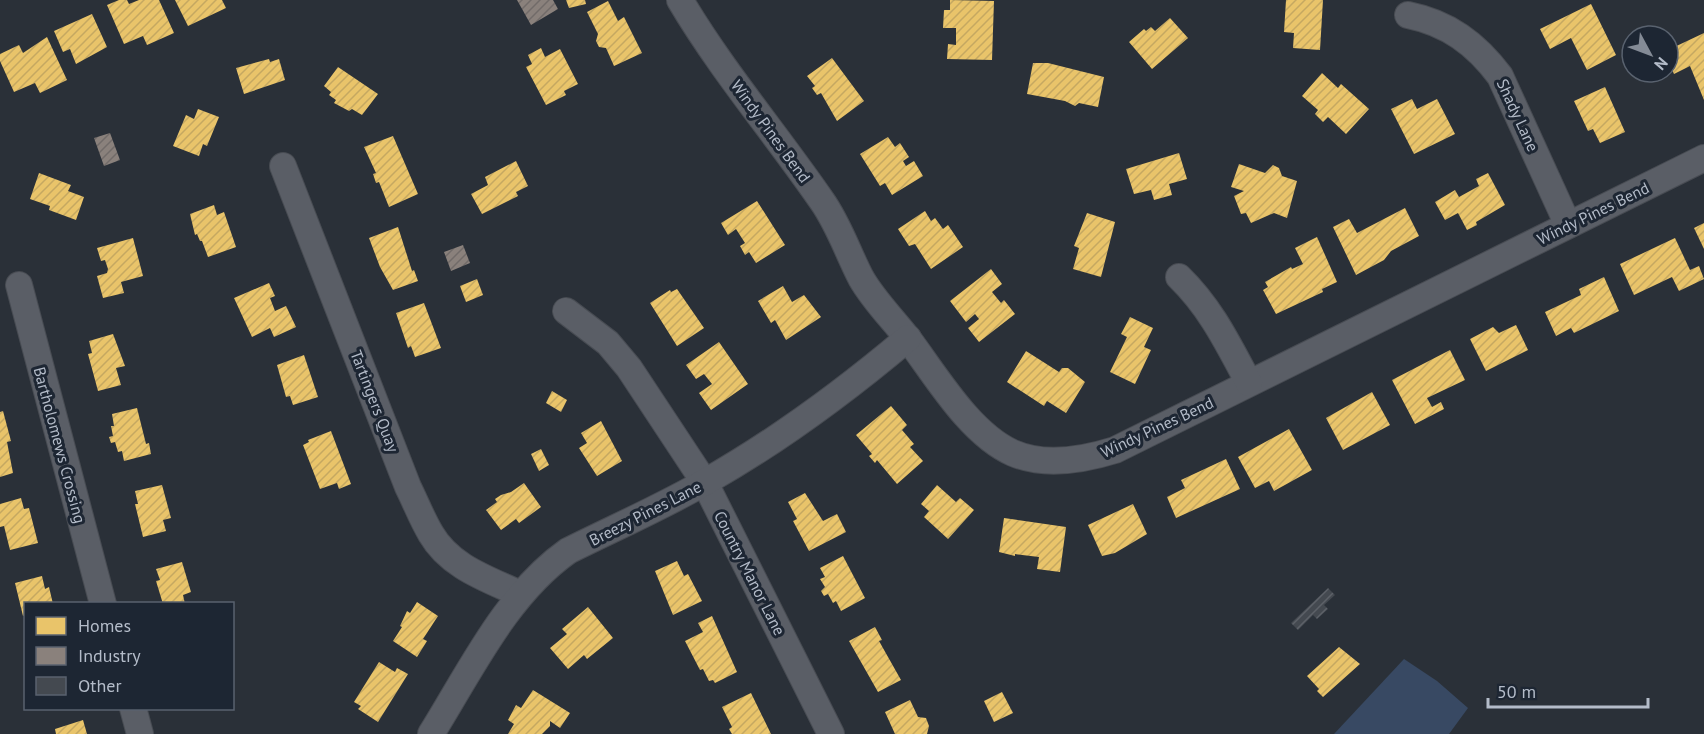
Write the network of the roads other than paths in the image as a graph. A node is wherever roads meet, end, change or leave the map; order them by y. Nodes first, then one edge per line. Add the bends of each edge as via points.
1 (680, 0) edge
2 (1408, 15) dead end
3 (1704, 158) edge
4 (283, 166) dead end
5 (1568, 225) junction
6 (1179, 277) dead end
7 (19, 285) dead end
8 (566, 311) dead end
9 (908, 338) junction
10 (1249, 383) junction
11 (705, 483) junction
12 (520, 594) junction
13 (103, 602) edge
14 (134, 710) edge
15 (140, 734) edge
16 (431, 734) edge
17 (831, 734) edge

1 - 9 street, Windy Pines Bend via 716,56 824,203 861,278
2 - 5 street, Shady Lane via 1443,25 1485,55 1500,76
3 - 5 street, Windy Pines Bend
4 - 12 street, Tartingers Quay via 408,488 432,536 461,566
5 - 10 street, Windy Pines Bend
6 - 10 street via 1213,315
7 - 13 street, Bartholomews Crossing
8 - 11 street, Country Manor Lane via 608,343 629,368
9 - 10 street, Windy Pines Bend via 962,410 989,437 1012,453 1039,459 1066,461 1115,450
9 - 11 street, Breezy Pines Lane via 806,419
11 - 12 street, Breezy Pines Lane via 568,551
11 - 17 street, Country Manor Lane
12 - 16 street, Breezy Pines Lane
14 - 15 street

